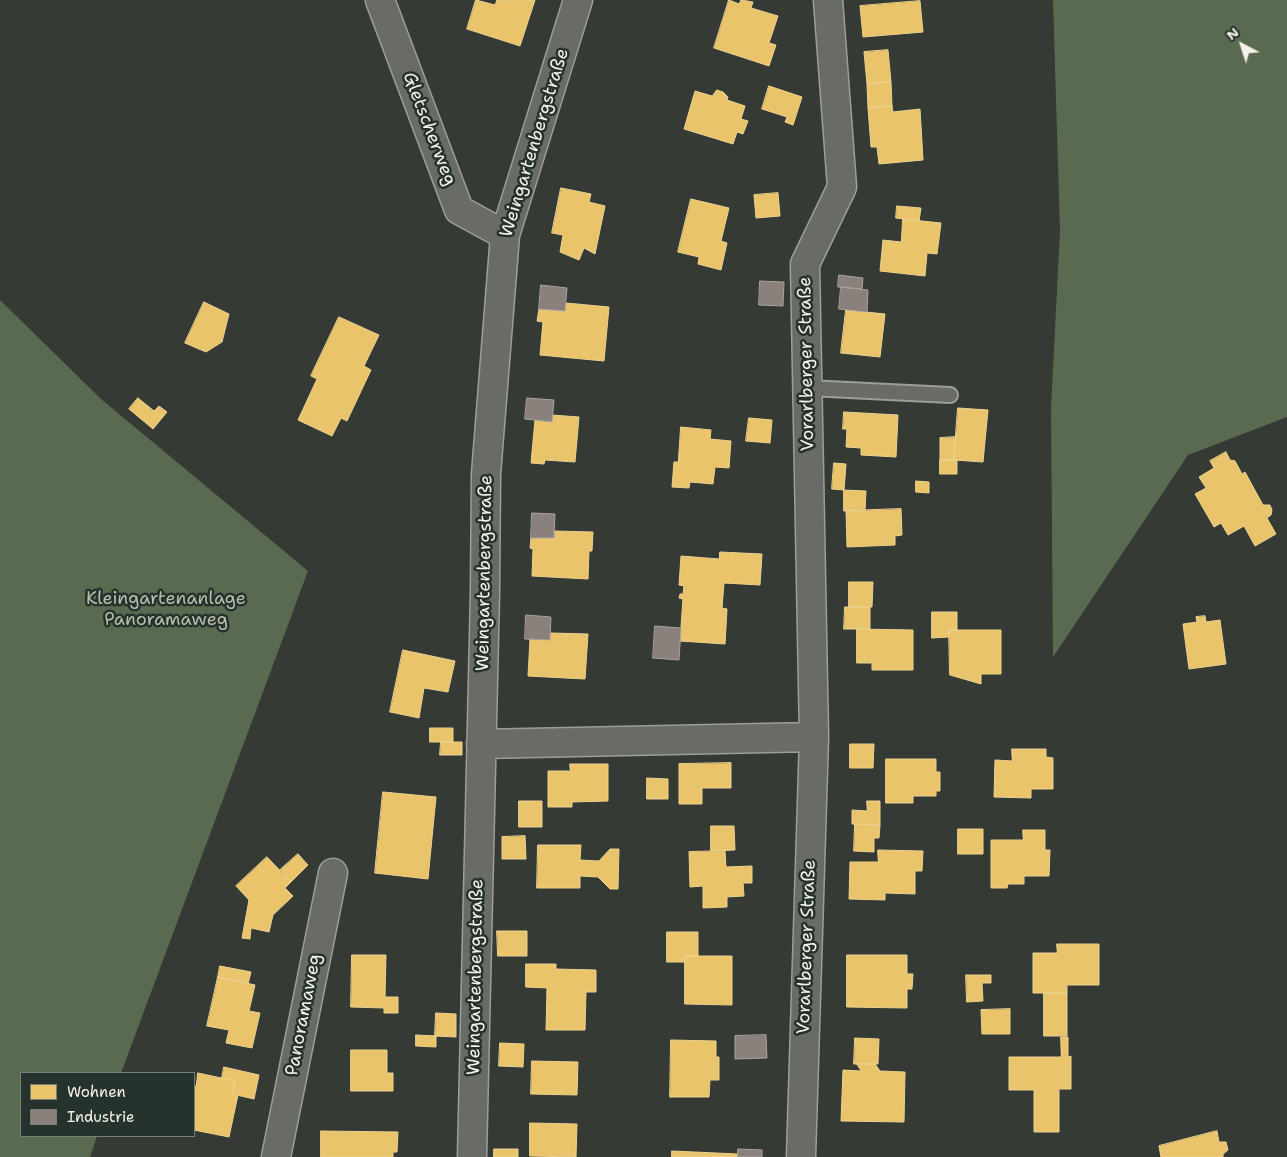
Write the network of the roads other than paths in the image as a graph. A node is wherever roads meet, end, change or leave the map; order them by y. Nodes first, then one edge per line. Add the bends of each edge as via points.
1 (380, 0) edge
2 (578, 0) edge
3 (828, 0) edge
4 (505, 235) junction
5 (808, 388) junction
6 (950, 395) dead end
7 (814, 737) junction
8 (481, 744) junction
9 (333, 873) dead end
10 (276, 1157) edge
11 (472, 1157) edge
12 (802, 1157) edge

1 - 4 street, Gletscherweg via 459,210
2 - 4 street, Weingartenbergstraße
3 - 5 street, Vorarlberger Straße via 842,187 805,264
4 - 8 street, Weingartenbergstraße via 486,474
5 - 6 lane
5 - 7 street, Vorarlberger Straße
7 - 8 street
7 - 12 street, Vorarlberger Straße
8 - 11 street, Weingartenbergstraße
9 - 10 street, Panoramaweg

